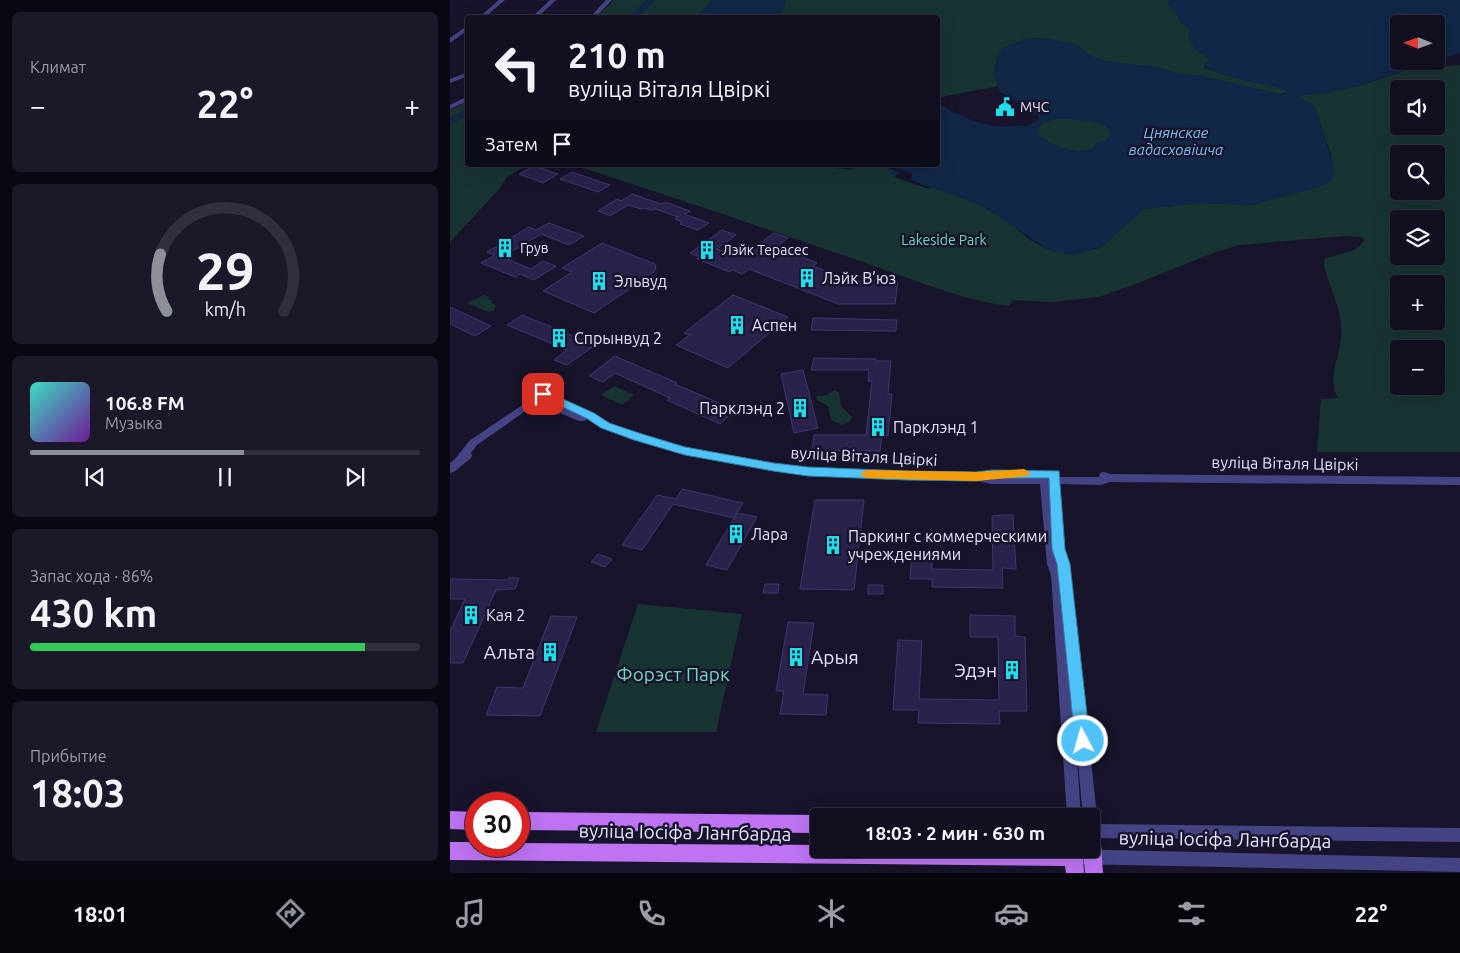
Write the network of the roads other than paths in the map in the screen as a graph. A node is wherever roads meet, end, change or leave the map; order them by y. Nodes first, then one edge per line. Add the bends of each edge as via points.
1 (502, 0) edge
2 (553, 0) edge
3 (609, 0) edge
4 (484, 15) edge
5 (536, 15) edge
6 (594, 15) edge
7 (465, 29) edge
8 (450, 41) edge
9 (465, 75) edge
10 (450, 81) edge
11 (465, 100) edge
12 (450, 107) edge
13 (450, 468) edge
14 (1050, 477) junction
15 (1460, 481) edge
16 (1073, 808) edge
17 (1089, 808) edge
18 (450, 820) edge
19 (465, 820) edge
20 (530, 821) edge
21 (810, 824) edge
22 (1100, 830) edge
23 (1460, 835) edge
24 (450, 851) edge
25 (1074, 860) edge
26 (1094, 865) edge
27 (1460, 865) edge

1 - 4 street
2 - 5 street
3 - 6 street
7 - 8 street
9 - 10 street
11 - 12 street
13 - 14 street, вуліца Віталя Цвіркі via 542,399 585,420 685,451 782,468 993,480
14 - 15 street, вуліца Віталя Цвіркі via 1101,481 1109,478
14 - 16 street via 1053,564 1057,575
14 - 17 street via 1059,549 1064,564
18 - 19 main road
20 - 21 main road, вуліца Іосіфа Лангбарда
22 - 23 street, вуліца Іосіфа Лангбарда
24 - 25 main road, вуліца Іосіфа Лангбарда
25 - 26 street, вуліца Іосіфа Лангбарда
26 - 27 street, вуліца Іосіфа Лангбарда

